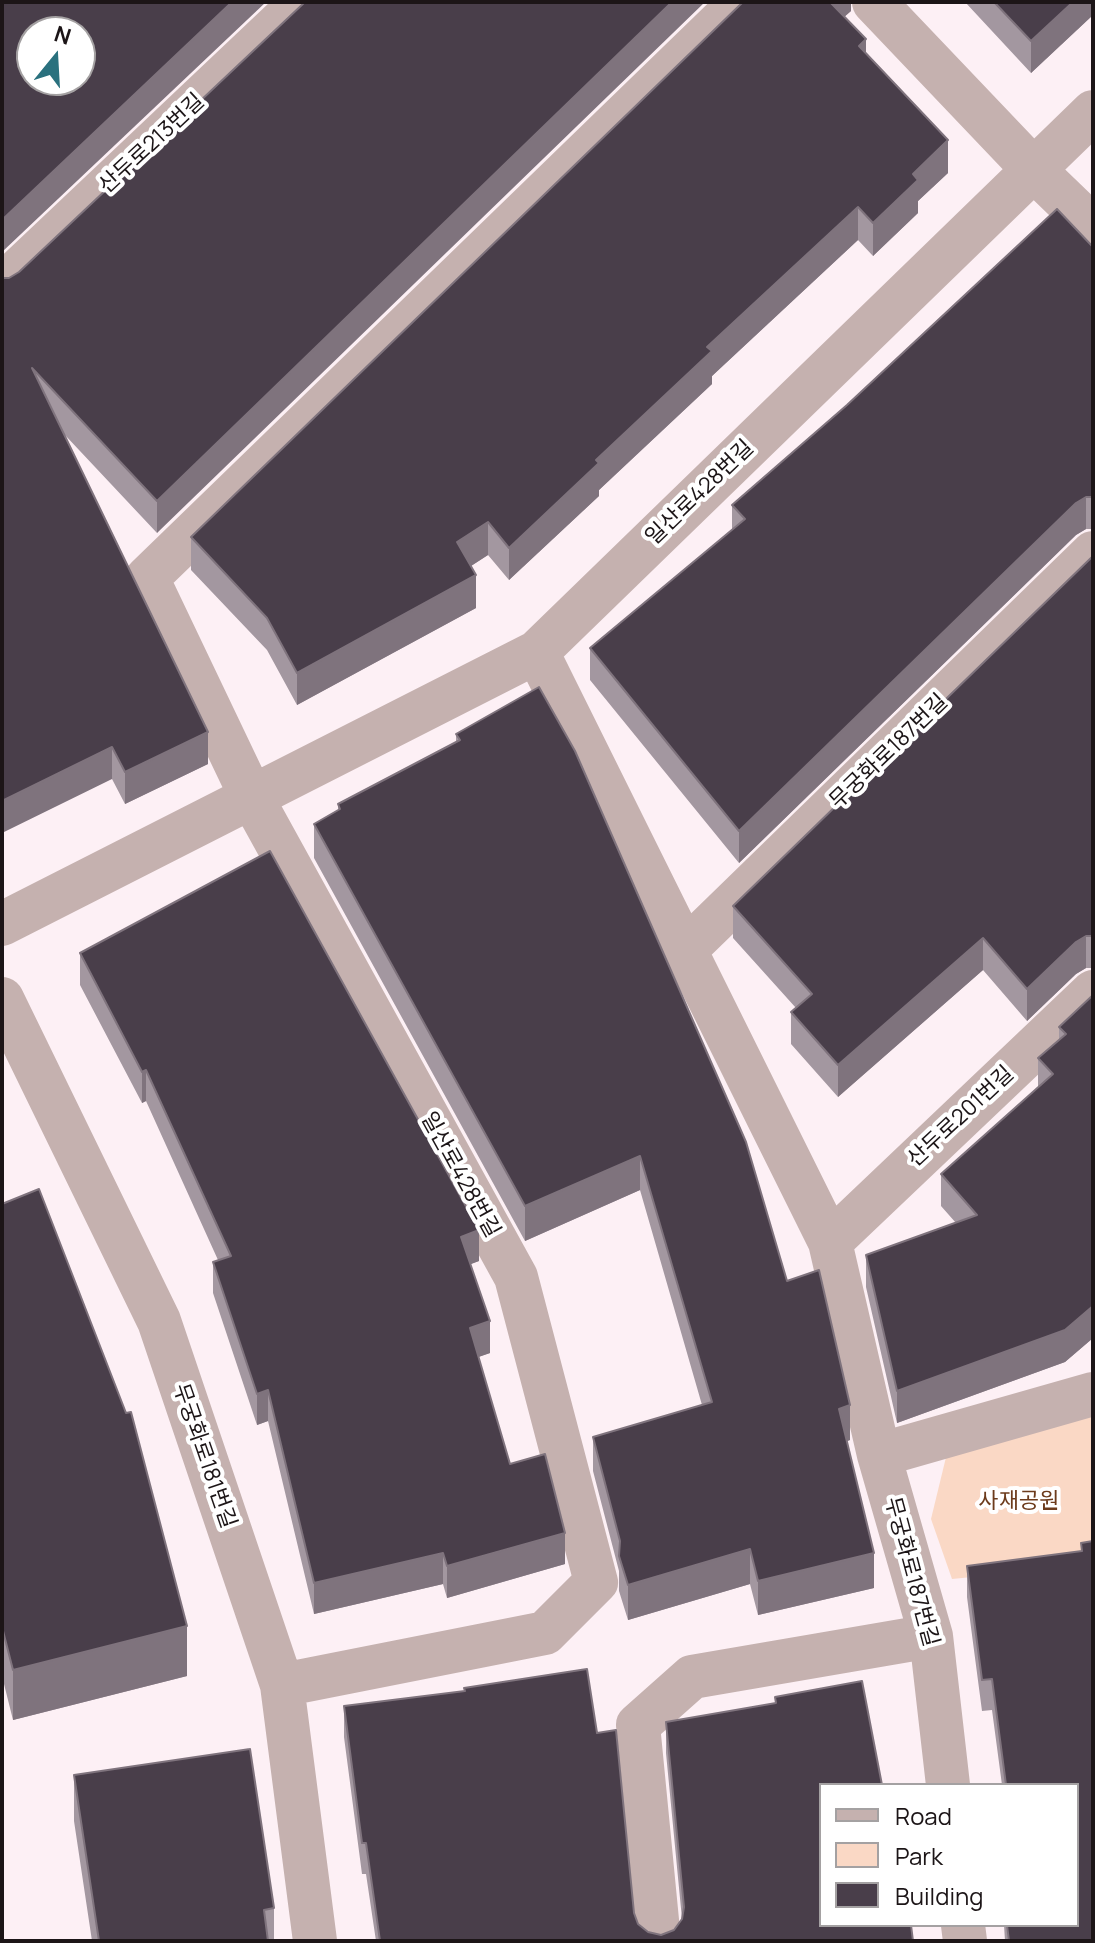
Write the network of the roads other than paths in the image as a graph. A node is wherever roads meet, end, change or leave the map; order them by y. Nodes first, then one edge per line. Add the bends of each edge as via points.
1 (302, 2) edge
2 (741, 2) edge
3 (874, 2) edge
4 (1093, 112) edge
5 (1032, 168) junction
6 (1093, 227) edge
7 (2, 286) edge
8 (1093, 553) edge
9 (537, 652) junction
10 (252, 798) junction
11 (2, 924) edge
12 (685, 950) junction
13 (1093, 992) edge
14 (2, 999) edge
15 (830, 1242) junction
16 (1093, 1394) edge
17 (879, 1455) junction
18 (931, 1636) junction
19 (282, 1685) junction
20 (948, 1783) edge
21 (315, 1941) edge
22 (659, 1941) edge

1 - 7 street, 산두로213번길
2 - 10 street, 일산로428번길 via 147,578
3 - 5 street
4 - 5 street, 일산로428번길
5 - 6 street
5 - 9 street, 일산로428번길
8 - 12 street, 무궁화로187번길
9 - 10 street, 일산로428번길
9 - 12 street, 무궁화로187번길
10 - 11 street, 일산로428번길
10 - 19 street, 일산로428번길 via 516,1277 596,1582 545,1633
12 - 15 street, 무궁화로187번길
13 - 15 street, 산두로201번길
14 - 19 street, 무궁화로181번길 via 159,1321
15 - 17 street, 무궁화로187번길
16 - 17 street
17 - 18 street, 무궁화로187번길
18 - 20 street, 무궁화로187번길
18 - 22 street via 692,1677 638,1725
19 - 21 street, 무궁화로181번길

